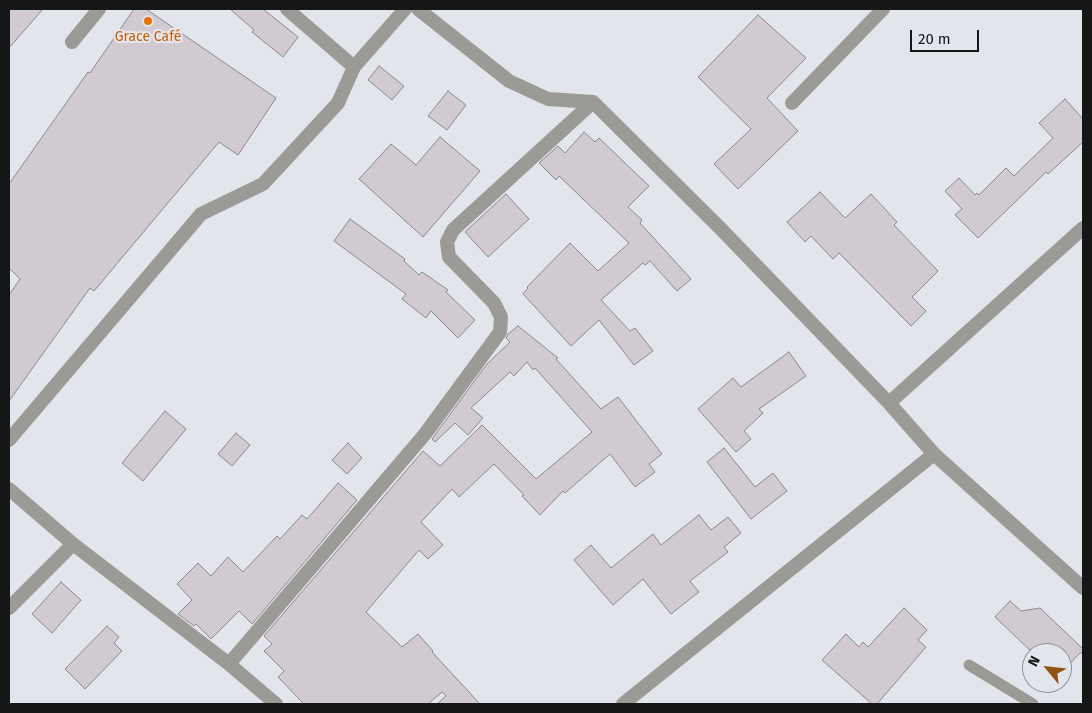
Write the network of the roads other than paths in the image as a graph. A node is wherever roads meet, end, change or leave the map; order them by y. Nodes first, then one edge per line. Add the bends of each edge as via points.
1 (99, 9) edge
2 (287, 9) edge
3 (405, 9) edge
4 (418, 9) edge
5 (884, 9) edge
6 (72, 42) dead end
7 (354, 67) junction
8 (593, 102) junction
9 (792, 103) dead end
10 (1083, 228) edge
11 (889, 403) junction
12 (9, 440) edge
13 (934, 454) junction
14 (9, 489) edge
15 (73, 544) junction
16 (1083, 588) edge
17 (9, 608) edge
18 (230, 664) junction
19 (969, 664) dead end
20 (276, 704) edge
21 (623, 704) edge
22 (1033, 704) edge

1 - 6 street
2 - 7 street
3 - 7 street
4 - 8 street via 509,81 548,99
5 - 9 street
7 - 12 street via 338,103 263,184 201,214
8 - 11 street
8 - 18 street via 453,230 447,242 449,257 494,303 501,317 500,332 425,434
10 - 11 street
11 - 13 street
13 - 16 street
13 - 21 street
14 - 15 street
15 - 17 street
15 - 18 street
18 - 20 street
19 - 22 lane

